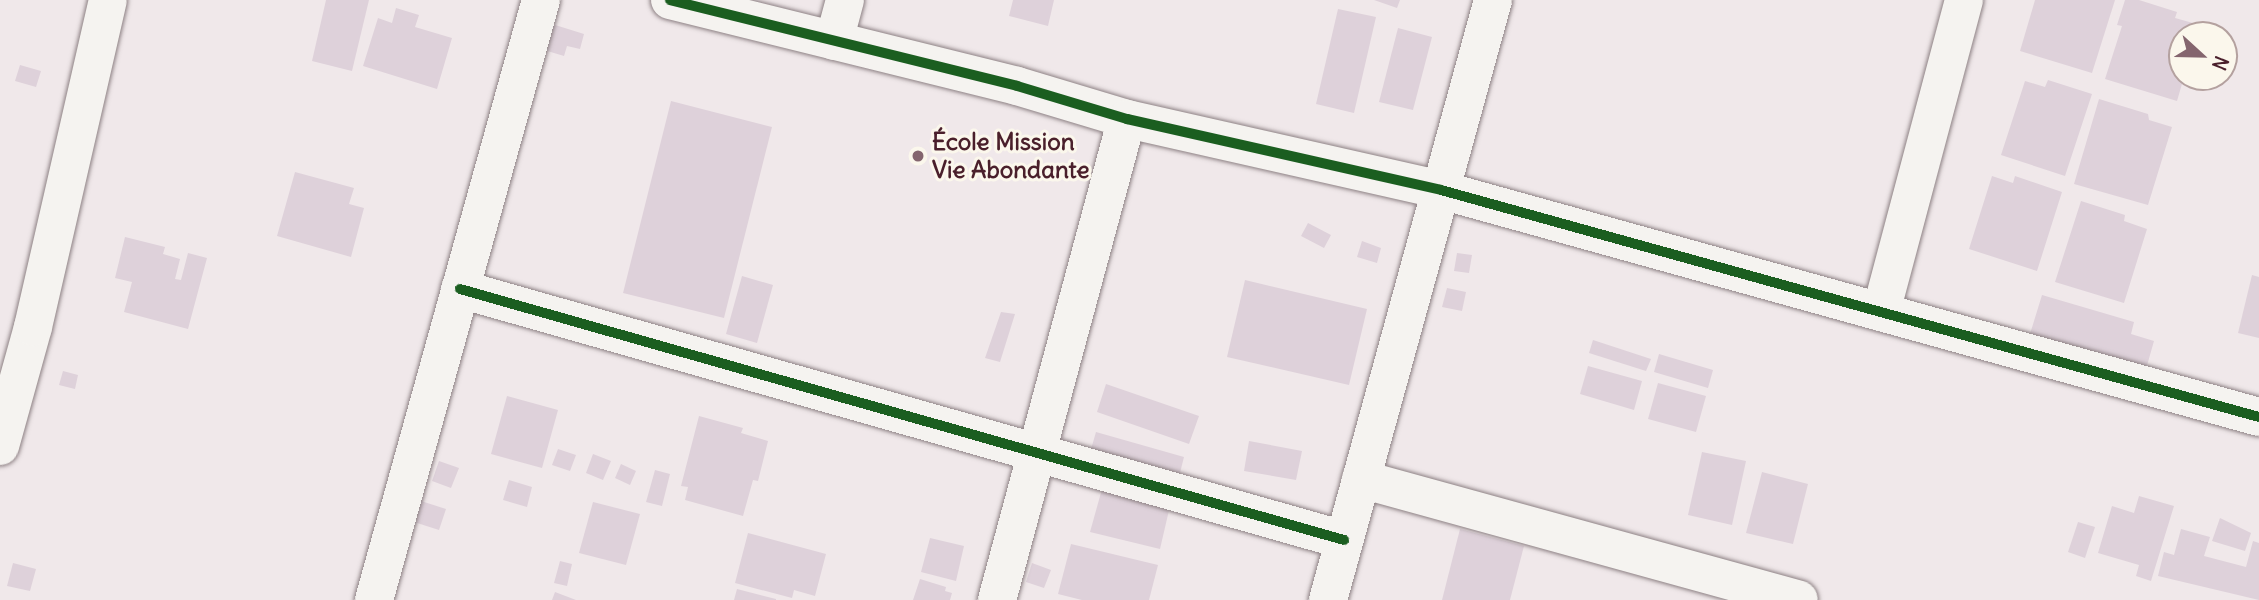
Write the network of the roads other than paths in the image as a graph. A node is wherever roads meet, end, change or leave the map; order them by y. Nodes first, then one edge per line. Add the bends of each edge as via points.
1 (108, 0) edge
2 (541, 0) edge
3 (670, 0) edge
4 (845, 0) edge
5 (1493, 0) edge
6 (1964, 0) edge
7 (834, 41) junction
8 (1127, 119) junction
9 (1441, 190) junction
10 (460, 289) junction
11 (1881, 312) junction
12 (2259, 416) edge
13 (0, 446) edge
14 (1037, 453) junction
15 (1361, 479) junction
16 (1344, 540) junction
17 (379, 599) edge
18 (997, 600) edge
19 (1328, 600) edge
20 (1799, 600) edge

1 - 13 street via 33,327
2 - 10 street
3 - 7 street
4 - 7 street
5 - 9 street
6 - 11 street
7 - 8 street via 1017,86
8 - 9 street
8 - 14 street
9 - 11 street
9 - 15 street
10 - 14 street
10 - 17 street
11 - 12 street
14 - 16 street
14 - 18 street
15 - 16 street
15 - 20 street
16 - 19 street

